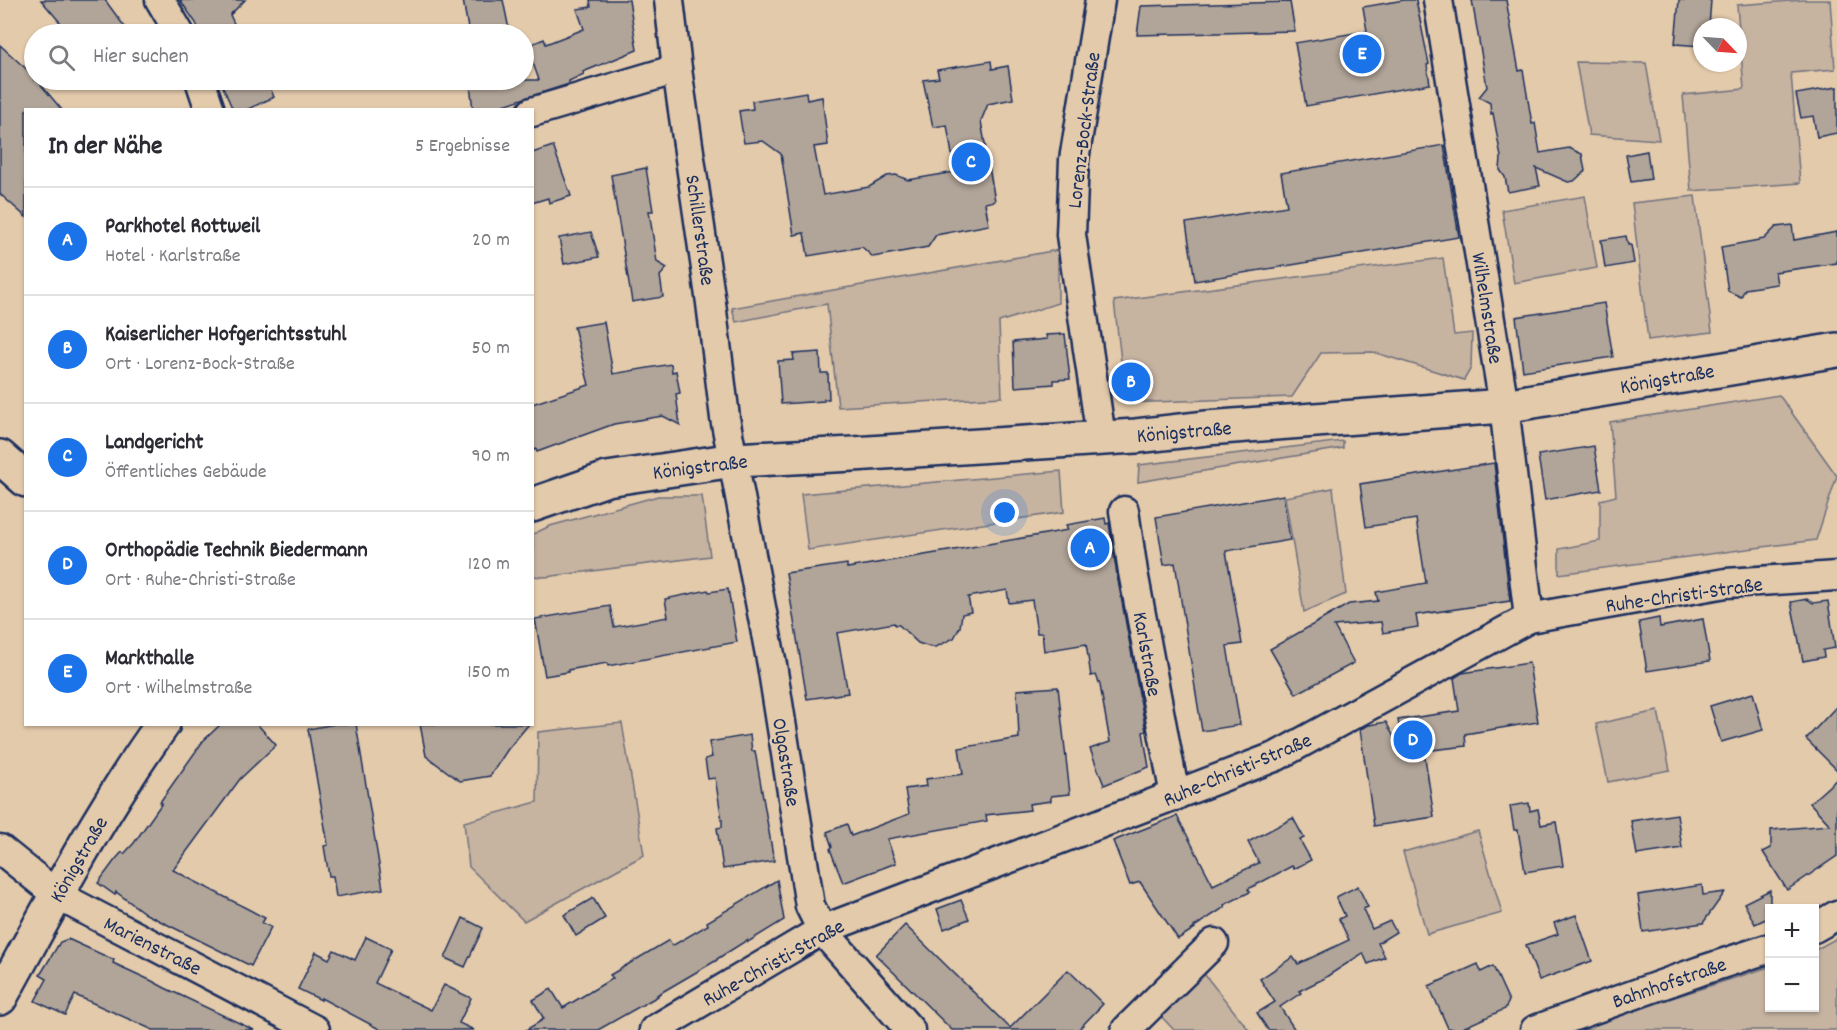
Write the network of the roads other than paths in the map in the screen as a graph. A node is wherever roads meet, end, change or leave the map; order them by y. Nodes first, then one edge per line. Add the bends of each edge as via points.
1 (160, 0) edge
2 (669, 0) edge
3 (1100, 0) edge
4 (1438, 0) edge
5 (174, 24) edge
6 (677, 69) junction
7 (203, 90) edge
8 (209, 108) edge
9 (534, 111) edge
10 (1837, 350) edge
11 (1504, 406) junction
12 (1101, 437) junction
13 (0, 457) edge
14 (734, 460) junction
15 (24, 478) edge
16 (534, 504) edge
17 (1124, 511) dead end
18 (1837, 576) edge
19 (1529, 618) junction
20 (162, 726) edge
21 (1174, 796) junction
22 (0, 849) edge
23 (57, 895) junction
24 (1837, 915) edge
25 (1819, 926) edge
26 (822, 930) junction
27 (1214, 943) dead end
28 (1765, 950) edge
29 (0, 998) edge
30 (315, 1030) edge
31 (654, 1030) edge
32 (910, 1030) edge
33 (1126, 1030) edge
34 (1535, 1030) edge

1 - 5 street
2 - 6 street, Schillerstraße
3 - 12 street, Lorenz-Bock-Straße via 1074,160 1071,235
4 - 11 street, Wilhelmstraße
6 - 9 street
6 - 14 street, Schillerstraße
7 - 8 street
10 - 11 street, Königstraße
11 - 12 street, Königstraße
11 - 19 street, Wilhelmstraße
12 - 14 street, Königstraße
13 - 15 street
14 - 16 street, Königstraße via 607,479
14 - 26 street, Olgastraße via 772,665 810,906
17 - 21 street, Karlstraße
18 - 19 street, Ruhe-Christi-Straße via 1726,583
19 - 21 street, Ruhe-Christi-Straße via 1277,756
20 - 23 street, Königstraße
21 - 26 street, Ruhe-Christi-Straße
22 - 23 street, Marienstraße
23 - 29 street, Königstraße
23 - 30 street, Marienstraße
24 - 25 street
26 - 31 street, Ruhe-Christi-Straße
26 - 32 street, Olgastraße
27 - 33 street
28 - 34 street, Bahnhofstraße

